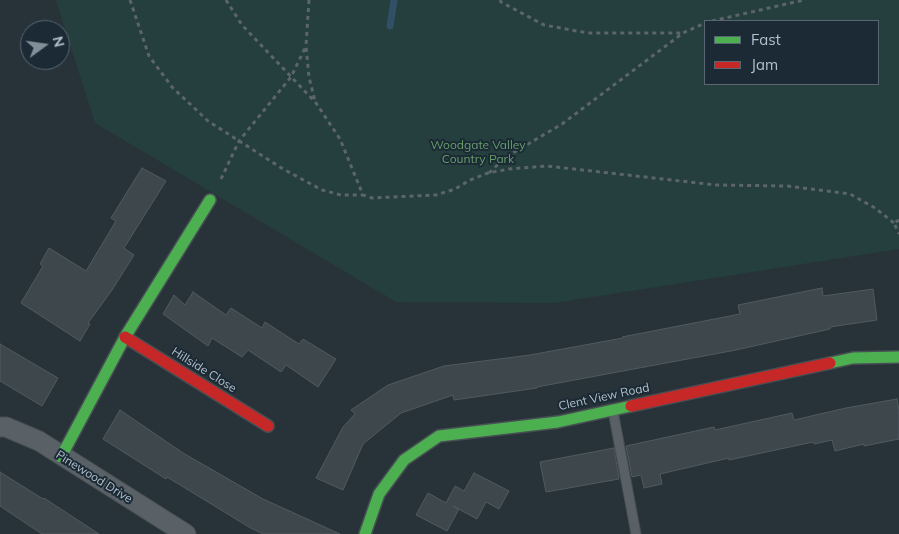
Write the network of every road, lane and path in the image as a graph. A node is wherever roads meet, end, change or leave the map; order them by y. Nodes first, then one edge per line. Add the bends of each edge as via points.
1 (130, 0) edge
2 (226, 0) edge
3 (309, 0) edge
4 (500, 0) edge
5 (804, 0) edge
6 (716, 20) edge
7 (704, 23) edge
8 (683, 33) junction
9 (306, 46) junction
10 (290, 77) junction
11 (316, 103) junction
12 (239, 141) junction
13 (488, 173) junction
14 (221, 178) dead end
15 (363, 195) junction
16 (210, 200) dead end
17 (899, 220) edge
18 (894, 223) junction
19 (899, 234) edge
20 (125, 338) junction
21 (899, 357) edge
22 (613, 410) junction
23 (268, 426) dead end
24 (0, 427) edge
25 (62, 457) junction
26 (186, 534) edge
27 (365, 534) edge
28 (636, 534) edge

1 - 12 path via 149,56 172,87 208,121
2 - 10 path via 242,24
3 - 9 path
4 - 8 path via 544,25 588,33
5 - 6 path
7 - 8 path
8 - 13 path via 562,124 506,157
9 - 10 path
9 - 11 path via 309,78
10 - 11 path
10 - 12 path
11 - 15 path via 340,139
12 - 14 path
12 - 15 path via 322,190 341,195
13 - 15 path via 436,195 372,198
13 - 18 path via 547,166 716,184 788,186 850,194
16 - 20 street
17 - 18 path
18 - 19 path
20 - 23 street, Hillside Close
20 - 25 street
21 - 22 street, Clent View Road via 853,358
22 - 27 street, Clent View Road via 558,422 439,436 404,460 379,494
22 - 28 lane
24 - 25 street, Pinewood Drive via 39,441
25 - 26 street, Pinewood Drive

